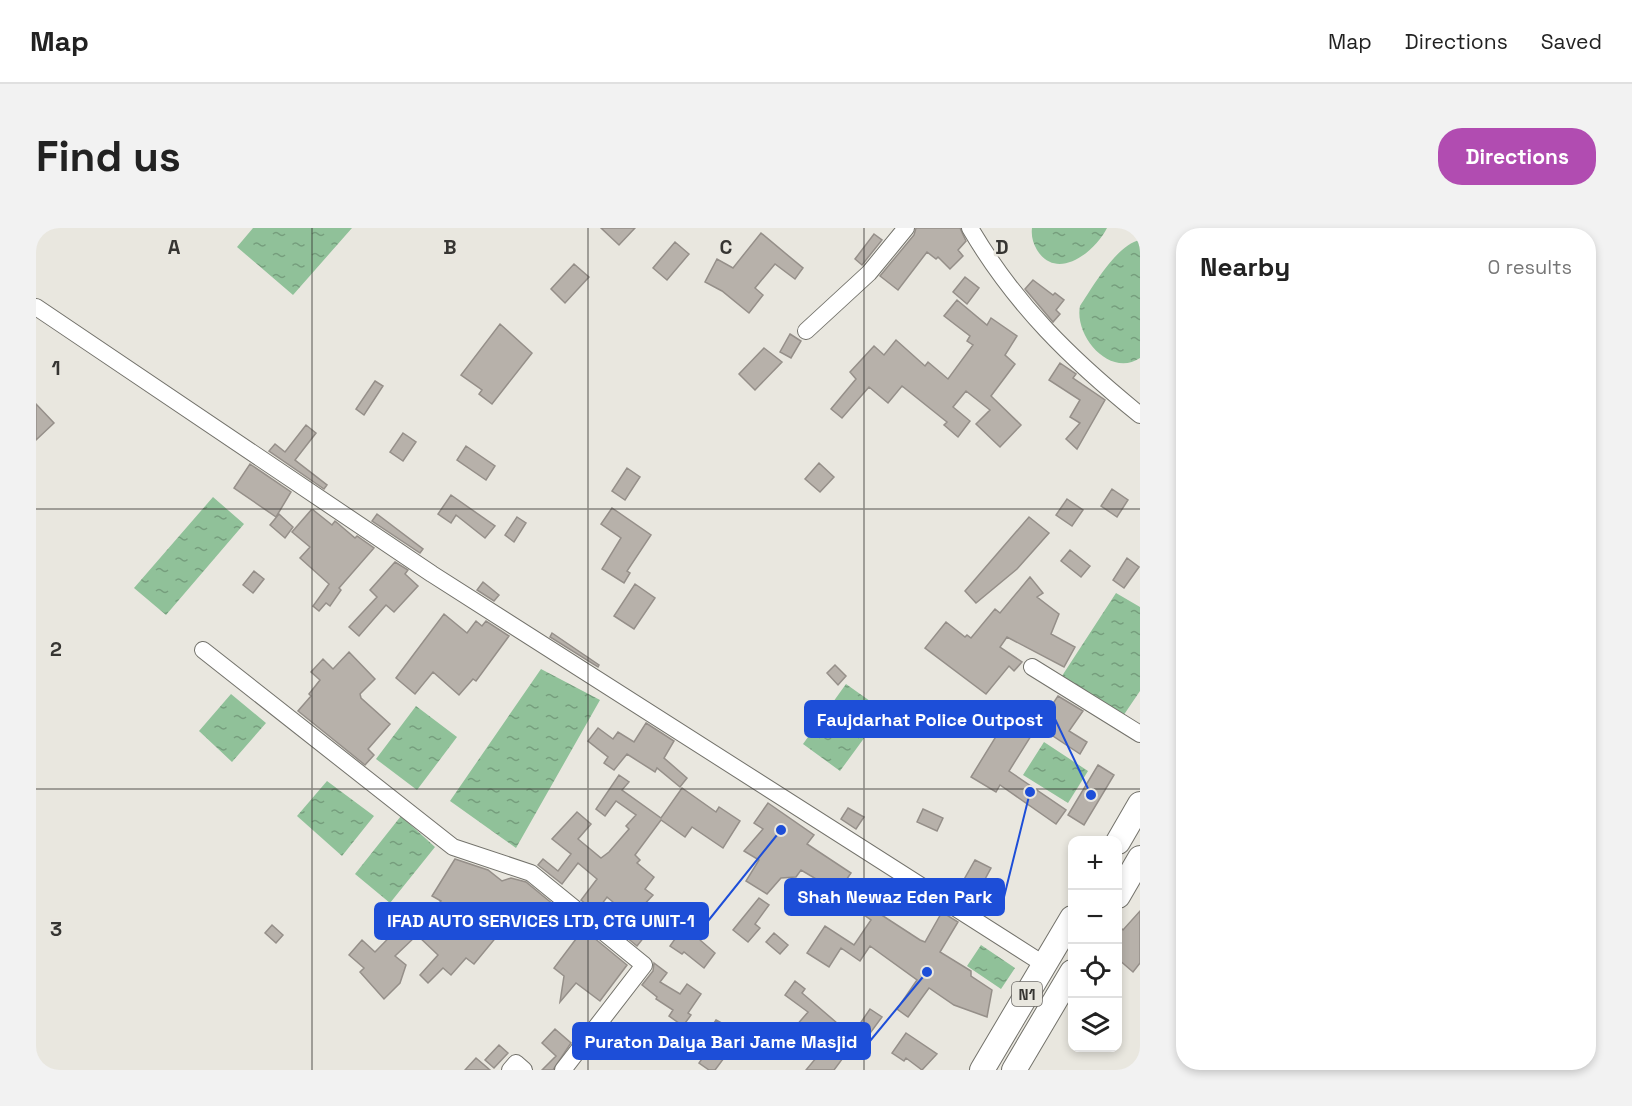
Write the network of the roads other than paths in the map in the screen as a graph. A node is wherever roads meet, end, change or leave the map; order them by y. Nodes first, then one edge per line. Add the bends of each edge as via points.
1 (906, 228) edge
2 (970, 228) edge
3 (36, 307) edge
4 (806, 331) dead end
5 (1140, 415) edge
6 (203, 651) dead end
7 (1032, 667) dead end
8 (1140, 734) edge
9 (1140, 804) edge
10 (1121, 836) edge
11 (1140, 858) edge
12 (1121, 890) edge
13 (1068, 925) edge
14 (1045, 965) junction
15 (1068, 979) edge
16 (510, 1070) edge
17 (524, 1070) edge
18 (563, 1070) edge
19 (982, 1070) edge
20 (1014, 1070) edge

1 - 4 street via 869,273
2 - 5 street via 1024,308
3 - 14 street via 432,574
6 - 18 street via 453,846 531,873 644,966
7 - 8 street
9 - 10 highway
11 - 12 highway
13 - 14 highway, N1
14 - 19 highway, N1
15 - 20 highway, N1
16 - 17 street via 516,1063

